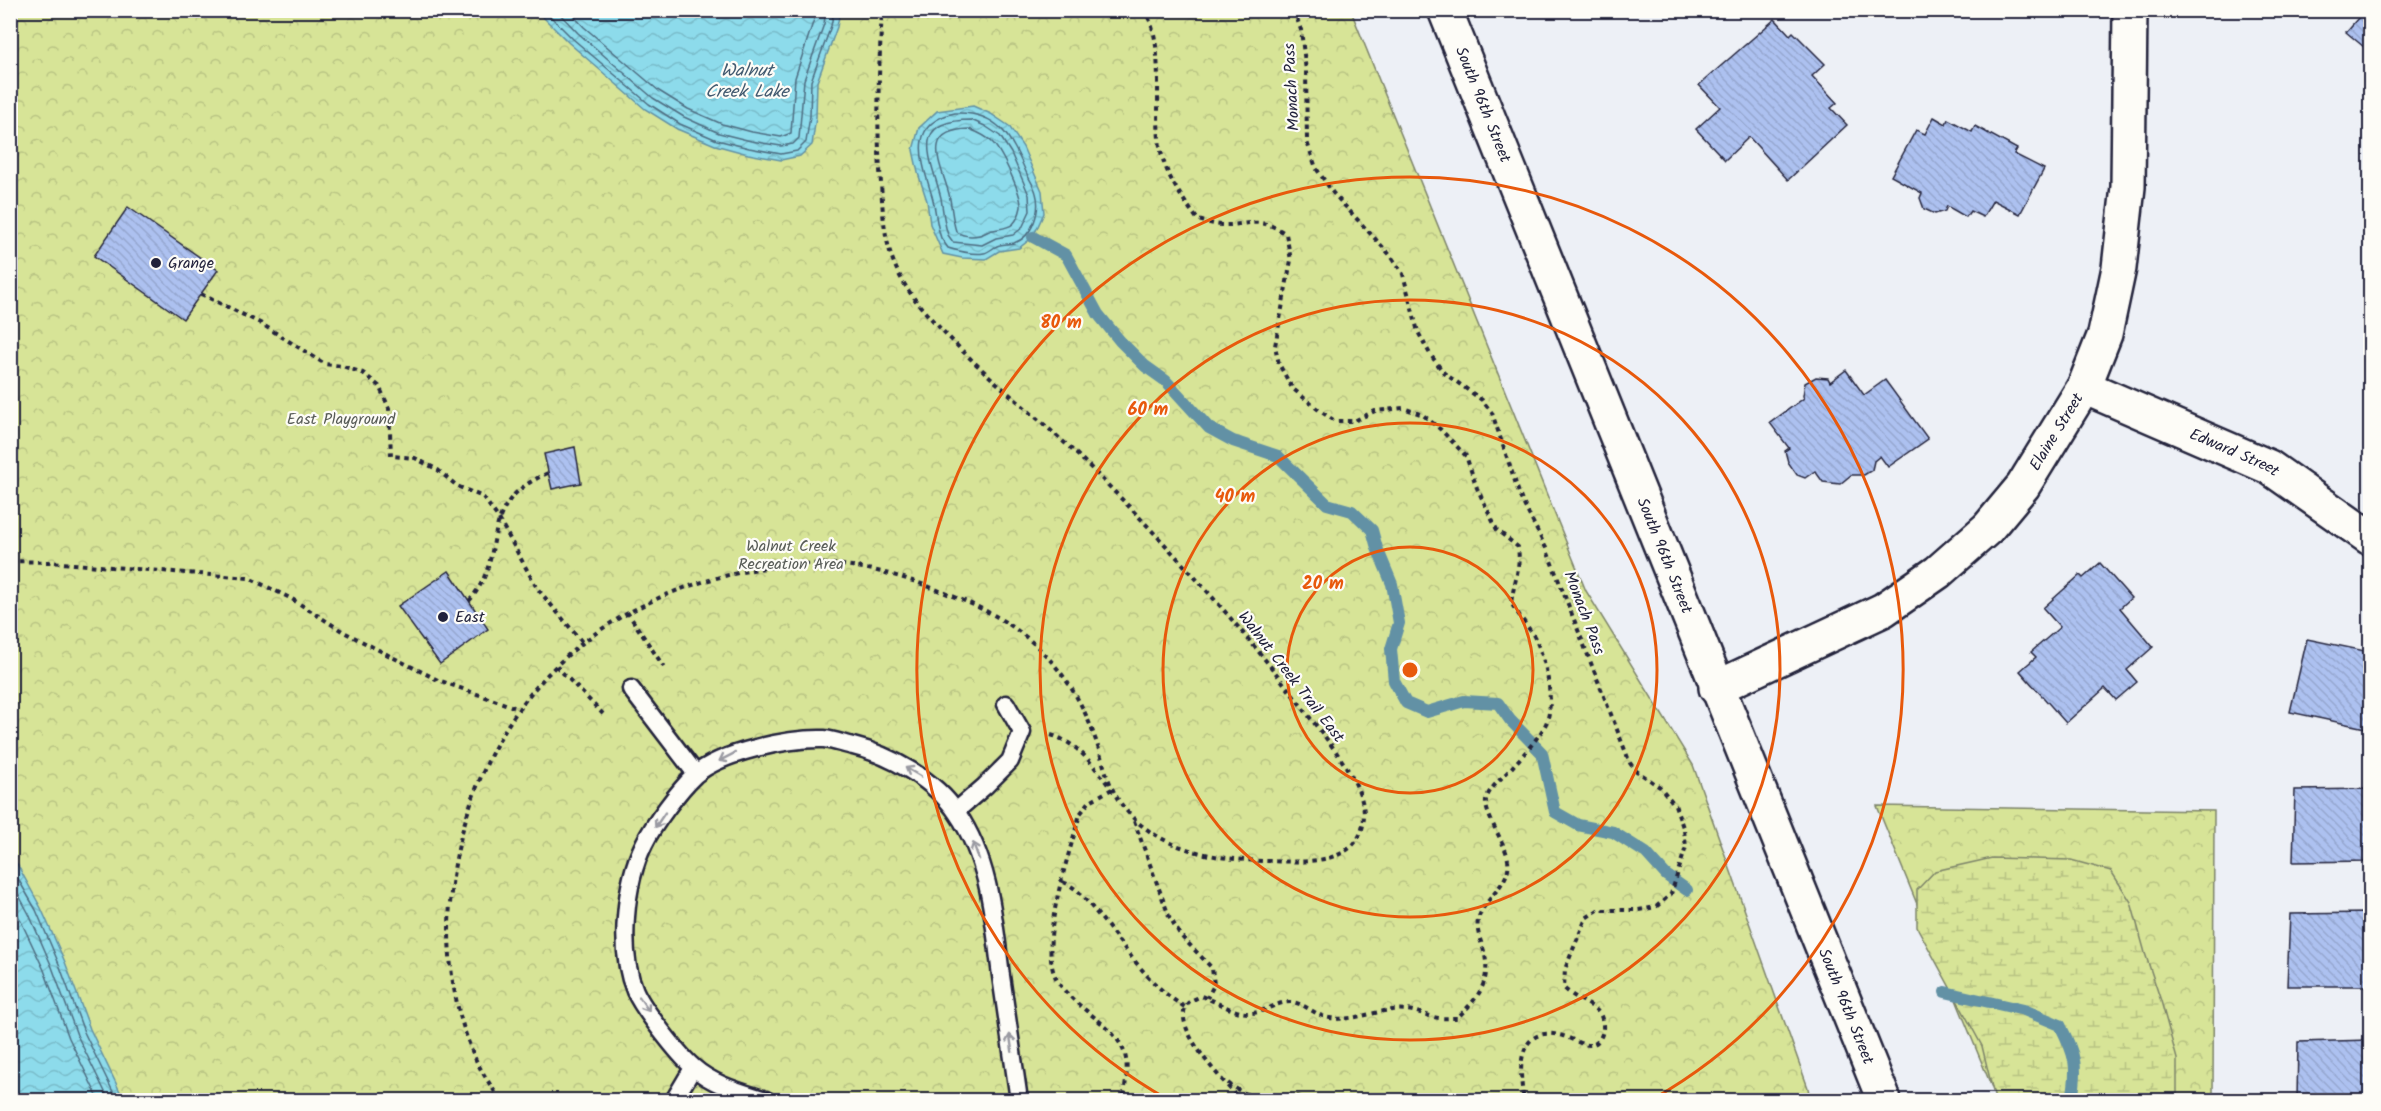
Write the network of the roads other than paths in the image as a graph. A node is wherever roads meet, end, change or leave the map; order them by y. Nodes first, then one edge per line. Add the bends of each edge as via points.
1 (1445, 10) edge
2 (2130, 10) edge
3 (2084, 387) junction
4 (2370, 538) edge
5 (1716, 688) junction
6 (631, 689) dead end
7 (1006, 704) dead end
8 (696, 774) junction
9 (956, 811) junction
10 (693, 1068) junction
11 (674, 1101) edge
12 (765, 1101) edge
13 (1019, 1101) edge
14 (1884, 1101) edge

1 - 5 street, South 96th Street
2 - 3 street, Elaine Street via 2128,187 2119,268 2105,334
3 - 4 street, Edward Street via 2269,467
3 - 5 street, Elaine Street via 2023,486 1988,528 1938,572 1883,610
5 - 14 street, South 96th Street
6 - 8 lane
7 - 9 lane via 1022,732 1010,761
9 -> 8 lane via 919,774 872,751 824,739 733,753
8 -> 10 lane via 644,844 627,895 626,949 635,991
13 -> 9 lane via 989,886
10 - 11 lane
10 - 12 lane via 721,1085

